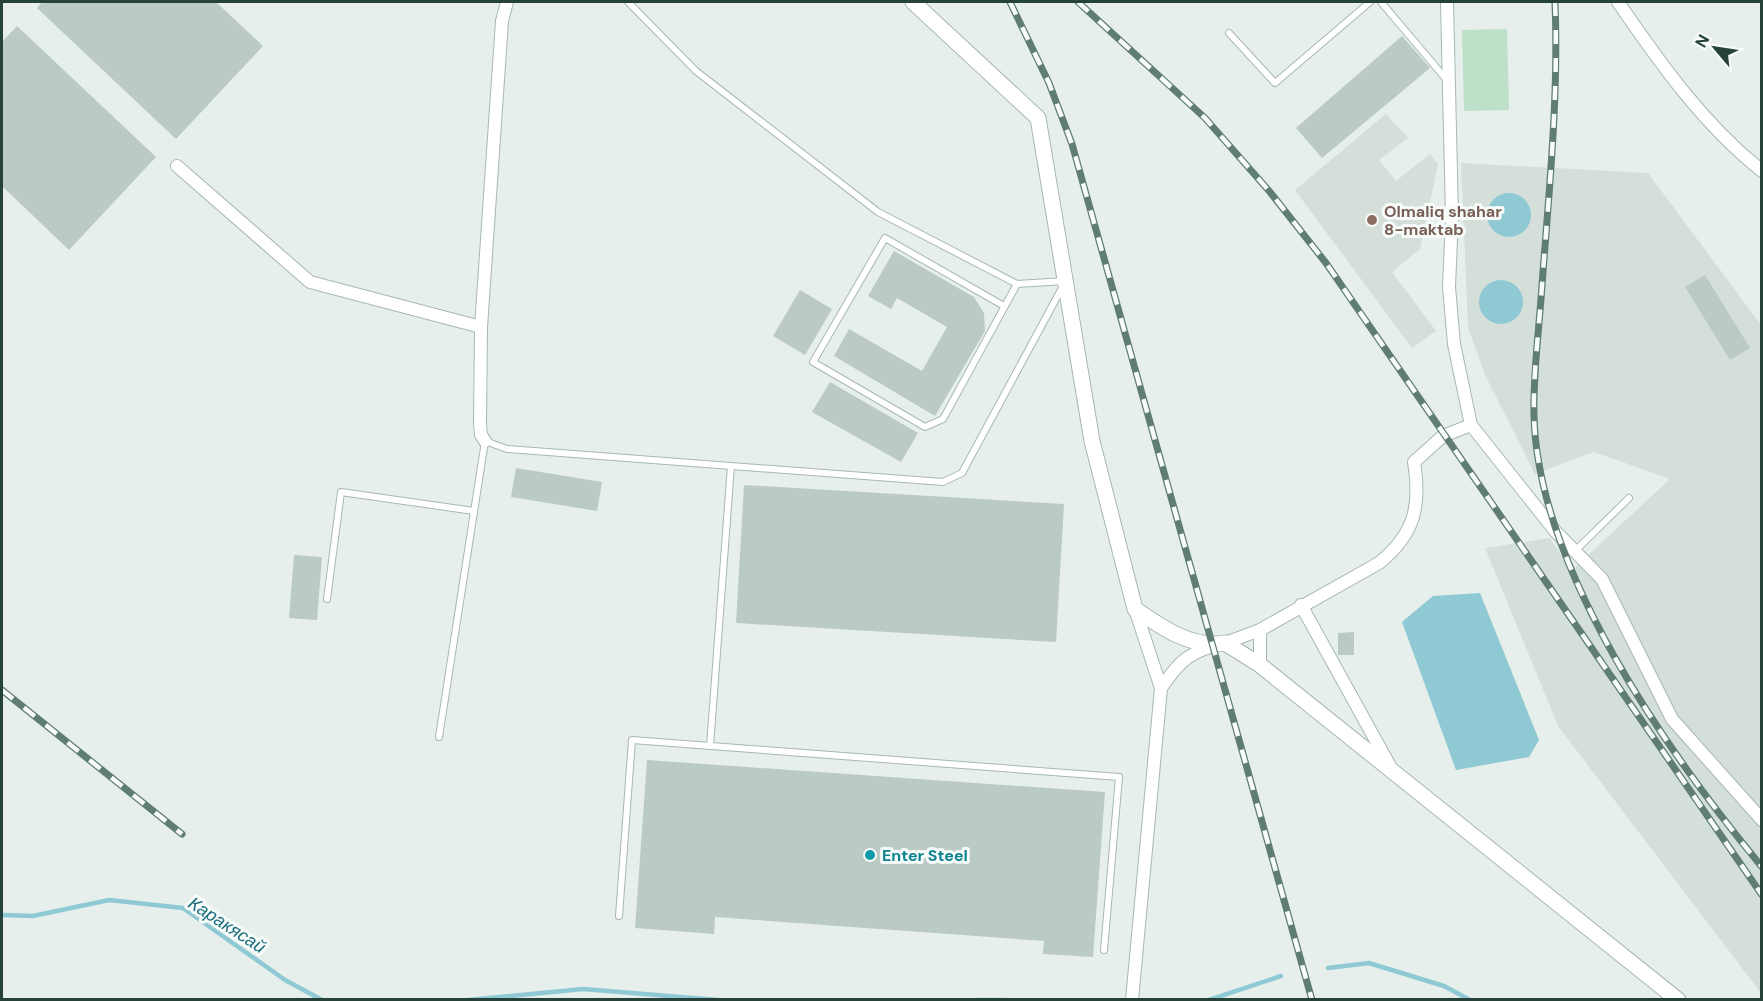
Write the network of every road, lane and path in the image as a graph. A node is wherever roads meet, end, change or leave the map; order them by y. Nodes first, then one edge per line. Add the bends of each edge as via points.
1 (507, 2) edge
2 (628, 2) edge
3 (913, 2) edge
4 (1370, 2) edge
5 (1382, 2) edge
6 (1447, 2) edge
7 (1618, 2) edge
8 (1229, 33) dead end
9 (1450, 84) junction
10 (177, 166) dead end
11 (1761, 171) edge
12 (1066, 281) junction
13 (1017, 284) junction
14 (1004, 306) junction
15 (482, 327) junction
16 (1471, 425) junction
17 (485, 441) junction
18 (731, 466) junction
19 (1629, 498) dead end
20 (474, 511) junction
21 (1575, 551) junction
22 (327, 599) dead end
23 (1301, 605) junction
24 (1135, 609) junction
25 (1260, 630) junction
26 (1219, 644) junction
27 (1260, 664) junction
28 (1161, 688) junction
29 (439, 737) dead end
30 (710, 746) junction
31 (1392, 769) junction
32 (1761, 820) edge
33 (618, 916) dead end
34 (1104, 950) dead end
35 (1132, 999) edge
36 (1678, 999) edge

1 - 15 street via 502,21
2 - 13 lane via 696,70 878,212
3 - 12 street via 1038,118
4 - 8 lane via 1275,83
5 - 9 lane
6 - 9 street
7 - 11 street via 1671,79 1734,149
9 - 16 street via 1449,287 1454,345
10 - 15 street via 310,282
12 - 13 lane
12 - 18 lane via 962,473 943,482
12 - 24 street via 1092,441
13 - 14 lane
14 - 14 lane via 943,418 925,427 813,362 885,238
15 - 17 street via 480,423
16 - 21 street
16 - 23 street via 1443,436 1414,462 1417,507 1397,549 1379,563
17 - 18 lane via 507,449
17 - 20 lane
18 - 30 lane
19 - 21 lane
20 - 22 lane via 341,492
20 - 29 lane
21 - 32 street via 1602,579 1672,719
23 - 25 street
23 - 31 street
24 - 26 street via 1171,634
24 - 28 street
25 - 26 street
25 - 27 street
26 - 27 street
26 - 28 street via 1194,651 1176,666
27 - 31 street
28 - 35 street
30 - 33 lane via 632,740
30 - 34 lane via 1119,777
31 - 36 street

